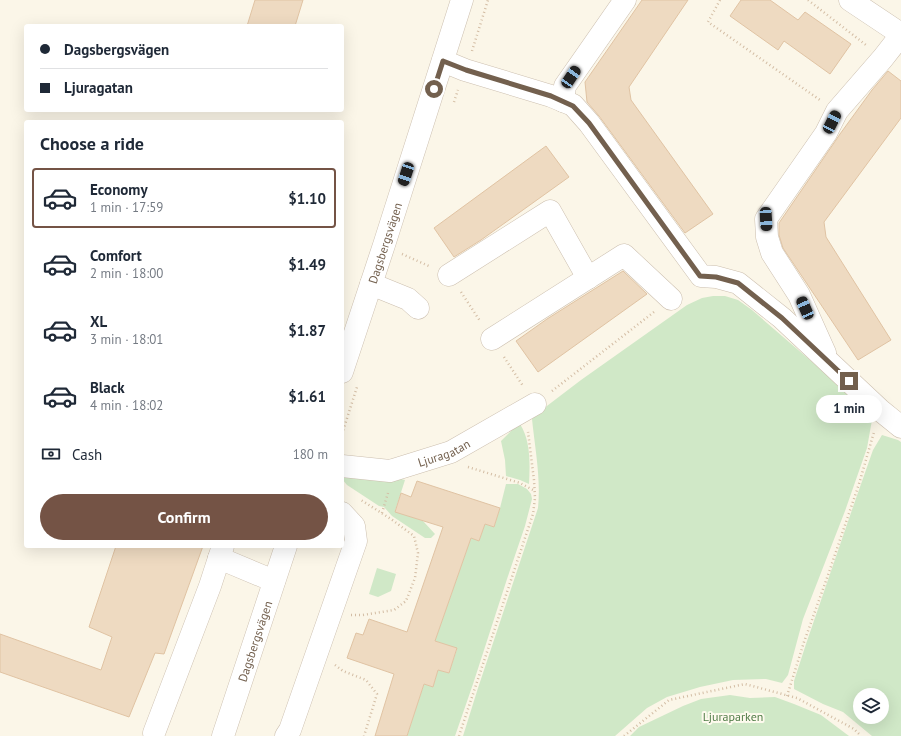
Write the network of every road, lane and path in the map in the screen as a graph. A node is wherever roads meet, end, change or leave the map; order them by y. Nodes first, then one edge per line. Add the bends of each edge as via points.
1 (462, 0) edge
2 (625, 0) edge
3 (720, 0) edge
4 (808, 0) edge
5 (850, 0) edge
6 (901, 35) edge
7 (883, 58) junction
8 (443, 61) junction
9 (563, 101) junction
10 (837, 111) junction
11 (449, 275) dead end
12 (588, 278) junction
13 (371, 284) junction
14 (671, 299) dead end
15 (418, 308) dead end
16 (492, 339) dead end
17 (828, 362) junction
18 (344, 366) edge
19 (530, 407) joint
20 (880, 410) junction
21 (901, 427) edge
22 (443, 455) junction
23 (344, 466) edge
24 (535, 492) junction
25 (349, 505) edge
26 (285, 548) edge
27 (221, 552) edge
28 (274, 581) junction
29 (330, 616) junction
30 (317, 651) junction
31 (787, 696) junction
32 (154, 733) dead end
33 (223, 736) edge
34 (286, 736) edge
35 (364, 736) edge
36 (459, 736) edge
37 (624, 736) edge
38 (861, 736) edge

1 - 8 street, Dagsbergsvägen
2 - 9 street via 565,86
3 - 10 path via 708,22
4 - 7 path
5 - 6 street
6 - 7 street
7 - 10 street
8 - 9 street
8 - 13 street, Dagsbergsvägen
9 - 17 street via 573,106 589,123 700,276 738,283 782,318
10 - 17 street via 826,133 766,219 767,237 772,253 800,295
11 - 12 street via 550,211
12 - 14 street via 624,255
12 - 16 street
13 - 15 street via 408,299
13 - 18 street, Dagsbergsvägen
17 - 20 street
19 - 22 street, Ljuragatan
19 - 24 path
20 - 21 street
20 - 31 path via 859,484
22 - 23 street, Ljuragatan via 390,471
22 - 24 path via 470,467 520,483
24 - 36 path via 533,514
25 - 29 street via 356,541
25 - 29 path via 391,519 414,536 418,553 415,578 406,600 394,610 363,615
26 - 28 street, Dagsbergsvägen
27 - 28 street
27 - 32 street
28 - 33 street, Dagsbergsvägen
29 - 30 street
30 - 34 street
30 - 35 path via 343,671 366,680 377,694
31 - 37 path via 745,684 669,700
31 - 38 path via 797,698 854,729

